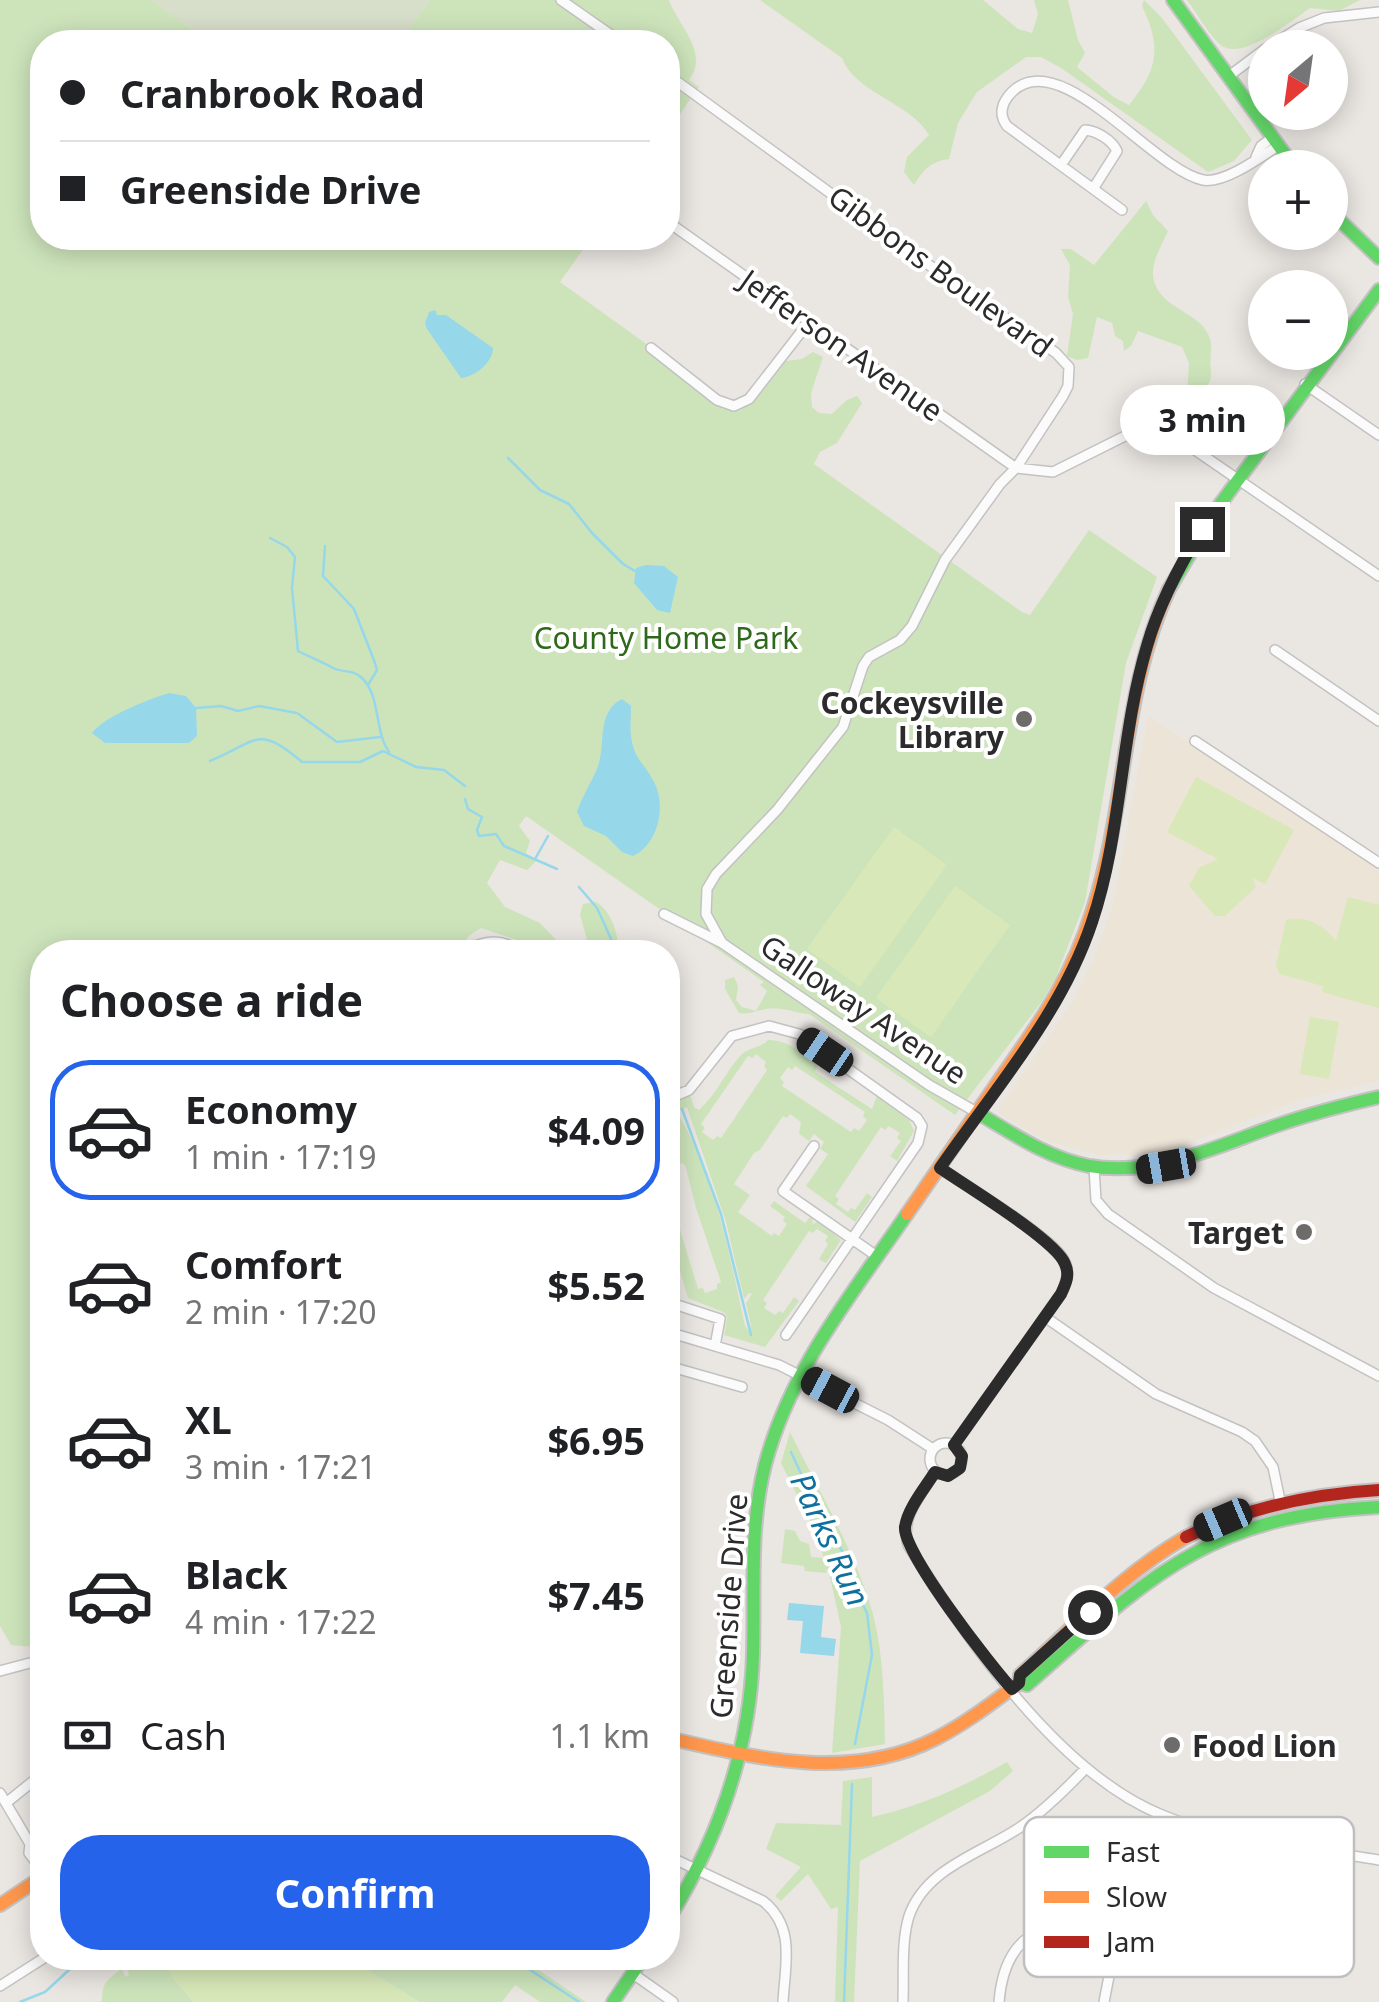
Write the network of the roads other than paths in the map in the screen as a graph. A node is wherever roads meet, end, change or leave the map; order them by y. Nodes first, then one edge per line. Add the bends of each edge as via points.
1 (561, 0) edge
2 (1173, 0) edge
3 (1379, 12) edge
4 (604, 30) edge
5 (1296, 30) edge
6 (1248, 62) edge
7 (1230, 76) junction
8 (680, 84) edge
9 (1276, 141) junction
10 (1282, 150) edge
11 (1061, 165) junction
12 (1094, 189) junction
13 (1122, 210) dead end
14 (1348, 228) edge
15 (680, 231) edge
16 (1379, 258) edge
17 (1379, 290) edge
18 (808, 322) junction
19 (651, 348) dead end
20 (1306, 384) junction
21 (1379, 434) edge
22 (1016, 468) junction
23 (1238, 479) junction
24 (1379, 576) edge
25 (1275, 650) dead end
26 (1379, 722) edge
27 (1196, 741) dead end
28 (1379, 863) edge
29 (664, 914) dead end
30 (722, 944) junction
31 (680, 1094) edge
32 (1379, 1098) edge
33 (978, 1113) junction
34 (814, 1146) dead end
35 (940, 1168) junction
36 (1094, 1168) junction
37 (852, 1239) junction
38 (878, 1256) junction
39 (680, 1306) edge
40 (1044, 1317) junction
41 (786, 1334) dead end
42 (680, 1336) edge
43 (715, 1346) junction
44 (680, 1369) edge
45 (800, 1374) junction
46 (1379, 1376) edge
47 (742, 1387) dead end
48 (954, 1445) junction
49 (933, 1448) junction
50 (935, 1472) junction
51 (1379, 1490) edge
52 (1280, 1502) junction
53 (1379, 1506) edge
54 (1284, 1518) junction
55 (30, 1663) edge
56 (0, 1671) edge
57 (1015, 1686) junction
58 (680, 1741) edge
59 (740, 1755) junction
60 (1086, 1768) junction
61 (30, 1781) edge
62 (3, 1798) edge
63 (1161, 1815) joint
64 (1032, 1817) edge
65 (1167, 1817) edge
66 (1024, 1824) edge
67 (30, 1844) joint
68 (30, 1856) edge
69 (1354, 1856) edge
70 (1379, 1860) edge
71 (680, 1862) edge
72 (698, 1870) junction
73 (30, 1883) edge
74 (680, 1900) edge
75 (0, 1905) edge
76 (1024, 1944) edge
77 (30, 1967) edge
78 (634, 1970) edge
79 (632, 1973) junction
80 (1109, 1977) edge
81 (0, 1986) edge
82 (613, 2002) edge
83 (673, 2002) edge
84 (783, 2002) edge
85 (903, 2002) edge
86 (999, 2002) edge
87 (1104, 2002) edge

1 - 4 street
2 - 7 street
3 - 5 street via 1324,18
6 - 7 street
7 - 9 street
8 - 22 street, Gibbons Boulevard via 1065,361 1068,386
9 - 10 street
9 - 11 street via 1222,179 1198,178 1062,84 1022,83 1004,104 1002,121
11 - 12 street
11 - 12 street via 1086,130 1094,131 1118,151
12 - 13 street
14 - 16 street
15 - 18 street, Jefferson Avenue
17 - 20 street, Greenside Drive
18 - 19 street via 749,399 734,406
18 - 22 street, Jefferson Avenue
20 - 21 street
20 - 23 street, Greenside Drive
22 - 23 street via 1053,472 1156,426
22 - 30 street, Gibbons Boulevard via 946,560 912,626 863,666 843,728 710,883 706,914
23 - 24 street
23 - 33 street, Greenside Drive via 1183,560 1151,632 1105,874 1082,948 1049,1010
25 - 26 street
27 - 28 street
29 - 30 street, Galloway Avenue
30 - 33 street, Galloway Avenue
31 - 37 street via 732,1036 769,1026 799,1034 909,1110 922,1126 918,1143
32 - 36 street, Galloway Avenue via 1313,1112 1166,1166
33 - 35 street, Greenside Drive
33 - 36 street, Galloway Avenue via 1029,1147
34 - 37 street via 783,1191
35 - 38 street, Greenside Drive
35 - 40 street via 1062,1257 1068,1278
36 - 46 street via 1096,1200 1108,1214 1214,1288
37 - 38 street
37 - 41 street
38 - 45 street, Greenside Drive
39 - 43 street via 720,1318
40 - 48 street
40 - 52 street via 1156,1394 1250,1436 1268,1457
42 - 43 street
43 - 45 street
44 - 47 street
45 - 49 street
45 - 59 street, Greenside Drive via 770,1447 756,1507 753,1657
48 - 49 street
48 - 50 street via 960,1468 948,1476
49 - 50 street
50 - 57 street via 908,1518 908,1545 974,1641
51 - 52 street
52 - 54 street
52 - 57 street via 1223,1520 1157,1554
53 - 54 street
54 - 57 street via 1183,1558 1027,1685
55 - 56 street
57 - 59 street via 946,1735 872,1760 821,1766
57 - 60 street
58 - 59 street
59 - 72 street, Greenside Drive
60 - 63 street
60 - 64 street
61 - 62 street
62 - 67 street
63 - 65 street
66 - 85 street via 944,1870 922,1891 909,1916
67 - 68 street
69 - 70 street
71 - 72 street
72 - 74 street, Greenside Drive
72 - 84 street via 763,1901 782,1920
73 - 75 street
76 - 86 street via 1006,1967
77 - 81 street
78 - 79 street
79 - 82 street
79 - 83 street
80 - 87 street

